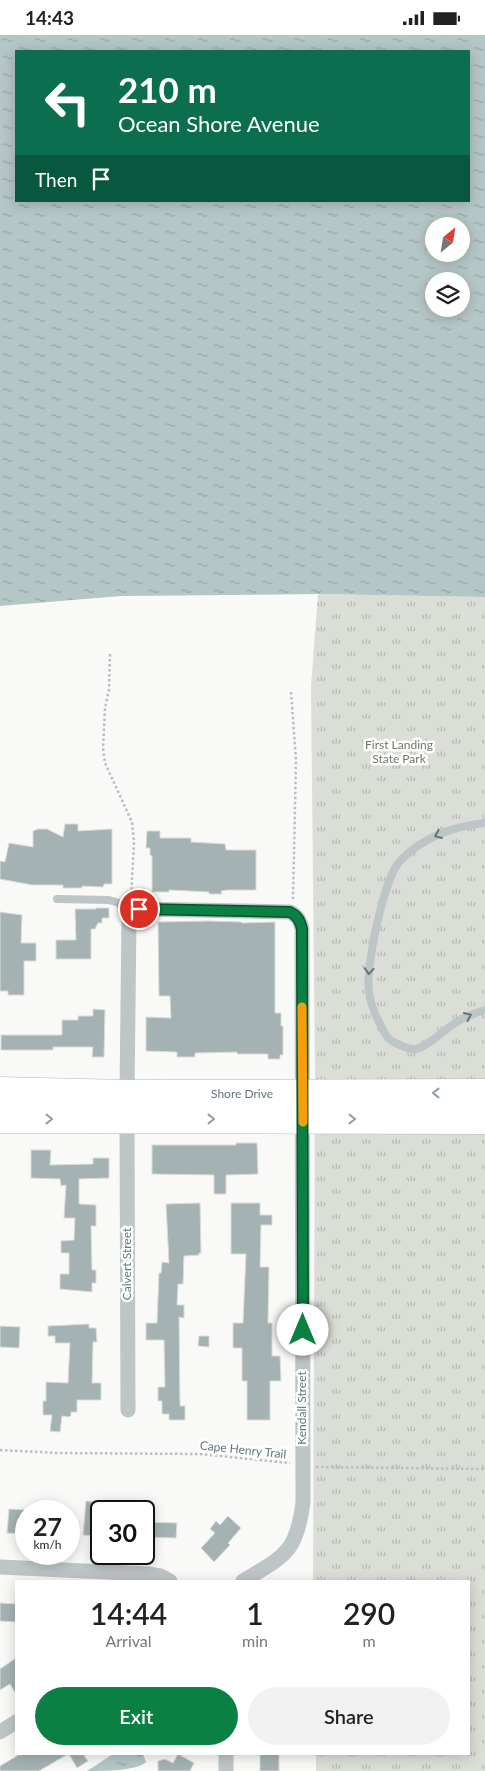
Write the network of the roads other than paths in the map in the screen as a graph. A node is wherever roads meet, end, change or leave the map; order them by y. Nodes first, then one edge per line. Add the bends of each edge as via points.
1 (485, 823) edge
2 (57, 899) dead end
3 (129, 918) junction
4 (485, 1010) edge
5 (0, 1091) edge
6 (485, 1093) edge
7 (127, 1106) junction
8 (302, 1106) junction
9 (0, 1119) edge
10 (485, 1119) edge
11 (128, 1409) dead end
12 (0, 1567) edge
13 (168, 1580) edge
14 (245, 1580) edge
15 (15, 1723) edge
16 (0, 1732) edge
17 (226, 1755) edge
18 (226, 1771) edge

1 -> 4 lane via 442,833 417,845 398,862 388,882 368,972 369,993 377,1017 389,1039 404,1046 416,1049 468,1015
2 - 3 lane via 109,900 119,903
3 - 7 street, Calvert Street
3 - 8 street, Kendall Street via 139,909 290,912 296,915 302,929
5 - 7 highway, Shore Drive
6 -> 8 highway, Shore Drive
7 - 8 highway, Shore Drive
9 -> 7 highway, Shore Drive
7 - 11 street, Calvert Street
8 -> 10 highway, Shore Drive
8 - 14 street, Kendall Street via 300,1525 296,1538 278,1560
12 - 13 street via 148,1574
15 - 16 street
17 - 18 street

